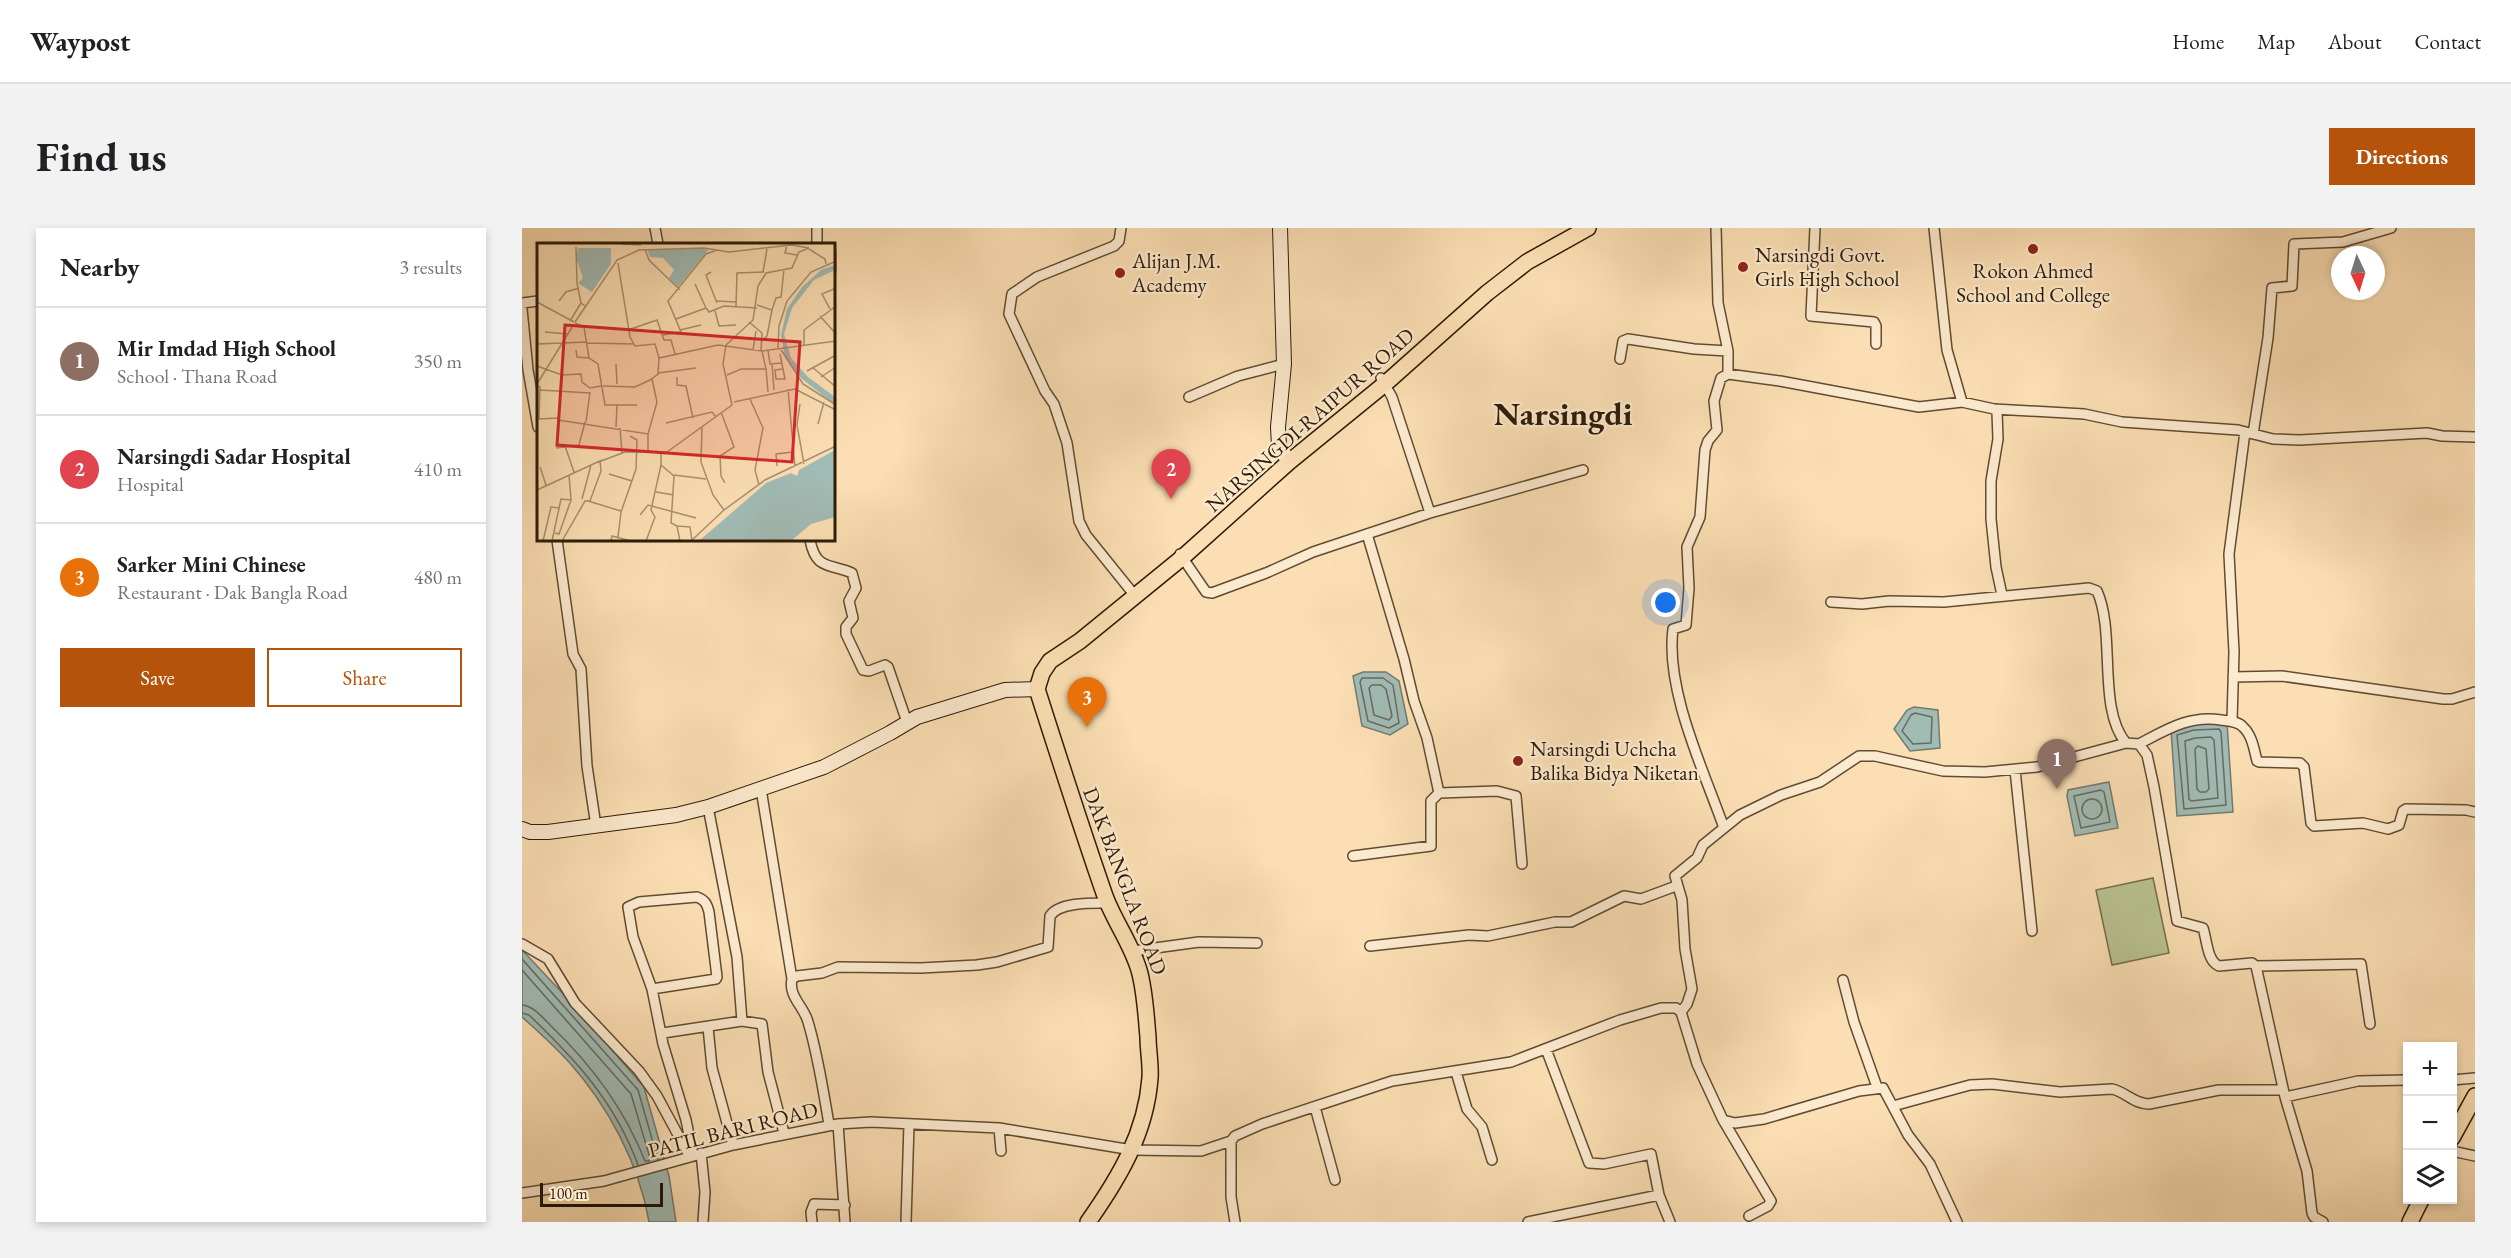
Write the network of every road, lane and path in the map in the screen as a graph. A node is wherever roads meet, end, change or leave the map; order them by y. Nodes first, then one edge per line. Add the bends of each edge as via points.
1 (655, 228) edge
2 (1121, 228) edge
3 (1280, 228) edge
4 (1571, 228) edge
5 (1588, 228) edge
6 (1716, 228) edge
7 (1815, 228) edge
8 (1934, 228) edge
9 (2391, 228) edge
10 (658, 243) edge
11 (537, 301) edge
12 (522, 303) edge
13 (522, 309) edge
14 (523, 320) edge
15 (1876, 344) dead end
16 (1728, 351) junction
17 (1620, 359) dead end
18 (1284, 364) junction
19 (1728, 374) junction
20 (1383, 380) junction
21 (1189, 397) dead end
22 (1962, 402) junction
23 (1994, 409) junction
24 (537, 421) edge
25 (2249, 433) junction
26 (2475, 437) edge
27 (1286, 460) junction
28 (1583, 470) dead end
29 (1430, 513) junction
30 (1367, 534) junction
31 (556, 542) edge
32 (810, 542) edge
33 (1181, 555) junction
34 (1133, 594) junction
35 (2002, 595) junction
36 (1831, 602) dead end
37 (2233, 677) junction
38 (1037, 688) junction
39 (2475, 692) edge
40 (2232, 721) junction
41 (907, 722) junction
42 (2126, 743) junction
43 (2139, 744) junction
44 (2015, 770) junction
45 (761, 789) junction
46 (1439, 793) junction
47 (708, 807) junction
48 (2475, 812) edge
49 (596, 826) junction
50 (1724, 828) junction
51 (522, 829) edge
52 (1353, 856) dead end
53 (1522, 864) dead end
54 (1676, 886) junction
55 (1107, 903) junction
56 (2032, 931) dead end
57 (1257, 943) dead end
58 (522, 944) edge
59 (1370, 946) dead end
60 (1132, 951) junction
61 (2256, 966) junction
62 (792, 979) junction
63 (1843, 980) dead end
64 (652, 989) junction
65 (1681, 1012) junction
66 (742, 1021) junction
67 (2370, 1024) dead end
68 (708, 1028) junction
69 (663, 1033) junction
70 (1546, 1049) junction
71 (1456, 1072) junction
72 (2475, 1078) edge
73 (2403, 1080) edge
74 (2457, 1080) edge
75 (1877, 1087) junction
76 (2284, 1094) junction
77 (2475, 1096) edge
78 (1893, 1106) junction
79 (1315, 1107) junction
80 (1723, 1120) junction
81 (834, 1124) junction
82 (909, 1124) junction
83 (999, 1128) junction
84 (2457, 1129) edge
85 (784, 1133) junction
86 (1231, 1141) junction
87 (733, 1145) junction
88 (1132, 1150) junction
89 (1001, 1151) dead end
90 (2457, 1153) edge
91 (692, 1156) junction
92 (2475, 1156) edge
93 (1492, 1160) dead end
94 (1335, 1180) dead end
95 (522, 1193) edge
96 (1659, 1195) junction
97 (2419, 1204) edge
98 (845, 1205) junction
99 (1749, 1216) dead end
100 (1953, 1220) edge
101 (703, 1222) edge
102 (812, 1222) edge
103 (845, 1222) edge
104 (906, 1222) edge
105 (1088, 1222) edge
106 (1235, 1222) edge
107 (1528, 1222) edge
108 (1670, 1222) edge
109 (2323, 1222) edge
110 (2410, 1222) edge

1 - 10 street
2 - 34 street via 1114,246 1037,277 1012,294 1009,314 1044,392 1054,404 1067,443 1079,520 1086,535
3 - 18 street
4 - 20 main road, NARSINGDI-RAIPUR ROAD via 1509,265
5 - 20 main road, NARSINGDI-RAIPUR ROAD via 1527,262
6 - 16 street via 1718,303
7 - 15 street via 1811,316 1874,322
8 - 22 street via 1947,350
9 - 25 street via 2343,242 2294,244 2292,286 2271,290 2268,338
11 - 12 street
13 - 14 street
14 - 24 street
16 - 17 street via 1628,339 1621,345
16 - 19 street
18 - 21 street via 1238,376
18 - 27 street via 1278,427 1279,446
19 - 22 street via 1919,407
19 - 50 street via 1721,378 1714,401 1717,430 1705,450 1701,517 1687,547 1686,625 1673,629 1671,641 1679,701
20 - 27 main road, NARSINGDI-RAIPUR ROAD
20 - 29 street
22 - 23 street
23 - 25 street via 2084,414 2122,422
23 - 35 street via 1998,439 1991,481 1991,519
25 - 26 street via 2300,440 2427,433
25 - 37 street via 2229,554
27 - 33 main road, NARSINGDI-RAIPUR ROAD
28 - 29 street
29 - 30 street
30 - 33 street via 1212,593 1206,592
30 - 46 street via 1427,738
31 - 49 street via 573,654 581,669 587,766
32 - 41 street via 822,564 852,573 856,588 849,601 853,618 846,634 863,670 888,667
33 - 34 main road, NARSINGDI-RAIPUR ROAD
34 - 38 main road, NARSINGDI-RAIPUR ROAD via 1074,646 1050,661
35 - 36 street via 1944,602
35 - 42 street via 2089,588 2097,591 2105,617 2112,706 2119,733
37 - 39 street via 2282,676 2443,699
37 - 40 street
38 - 41 street via 1005,690
38 - 55 main road, DAK BANGLA ROAD
40 - 43 street via 2180,722
40 - 48 street via 2243,726 2259,762 2300,763 2304,767 2314,826 2363,823 2388,829 2399,825 2406,809
41 - 45 street via 824,766
42 - 43 street
42 - 44 street
43 - 61 street via 2147,755 2154,786 2177,921 2203,928 2215,965
44 - 50 street via 1943,771 1859,756 1820,782 1781,795
44 - 56 street
45 - 47 street
45 - 62 street
46 - 52 street via 1431,801 1431,846
46 - 53 street via 1497,791 1516,796
47 - 49 street
47 - 66 street via 737,957
49 - 51 street via 538,832
50 - 54 street via 1703,845 1690,866 1675,876
54 - 59 street via 1641,898 1624,896 1571,922 1488,936
54 - 65 street via 1682,900 1692,989
55 - 60 main road, DAK BANGLA ROAD
55 - 62 street via 1058,908 1050,916 1048,947 997,962 921,968 838,967
57 - 60 street via 1199,942
58 - 91 street via 548,959 575,1003 639,1071
60 - 88 main road, DAK BANGLA ROAD via 1144,994 1150,1078
61 - 67 street via 2361,964
61 - 76 street
62 - 81 street via 796,1004 808,1018
63 - 75 street
64 - 64 street via 716,979 709,912 702,899 639,902 628,907 638,956
64 - 69 street
65 - 70 street, PATIL BARI ROAD via 1661,1008
65 - 80 street via 1697,1064
66 - 68 street
66 - 85 street via 760,1023 764,1028 768,1072
68 - 69 street
68 - 87 street via 712,1068
69 - 91 street
70 - 71 street, PATIL BARI ROAD via 1511,1062
70 - 96 street via 1589,1163 1604,1164 1651,1154
71 - 79 street, PATIL BARI ROAD via 1392,1081
71 - 93 street via 1467,1110 1482,1127
72 - 74 street
73 - 76 street via 2358,1081
75 - 78 street via 1883,1088
75 - 80 street via 1764,1119 1735,1123
76 - 78 street via 2219,1090 2149,1104 2112,1089 2046,1091 1992,1084 1970,1085
76 - 109 street via 2307,1171 2312,1213
77 - 84 main road
78 - 100 street via 1930,1164
79 - 86 street, PATIL BARI ROAD via 1255,1127
79 - 94 street
80 - 99 street via 1771,1201
81 - 82 street, PATIL BARI ROAD
81 - 85 street, PATIL BARI ROAD
81 - 98 street
82 - 83 street, PATIL BARI ROAD
82 - 104 street
83 - 88 street, PATIL BARI ROAD
83 - 89 street
85 - 87 street, PATIL BARI ROAD
86 - 88 street, PATIL BARI ROAD via 1192,1152
86 - 106 street
87 - 91 street, PATIL BARI ROAD
88 - 105 main road, DAK BANGLA ROAD
90 - 92 street
91 - 95 street, PATIL BARI ROAD via 603,1180
91 - 101 street via 705,1192
96 - 107 street
96 - 108 street
97 - 110 main road
98 - 102 street via 814,1204
98 - 103 street

